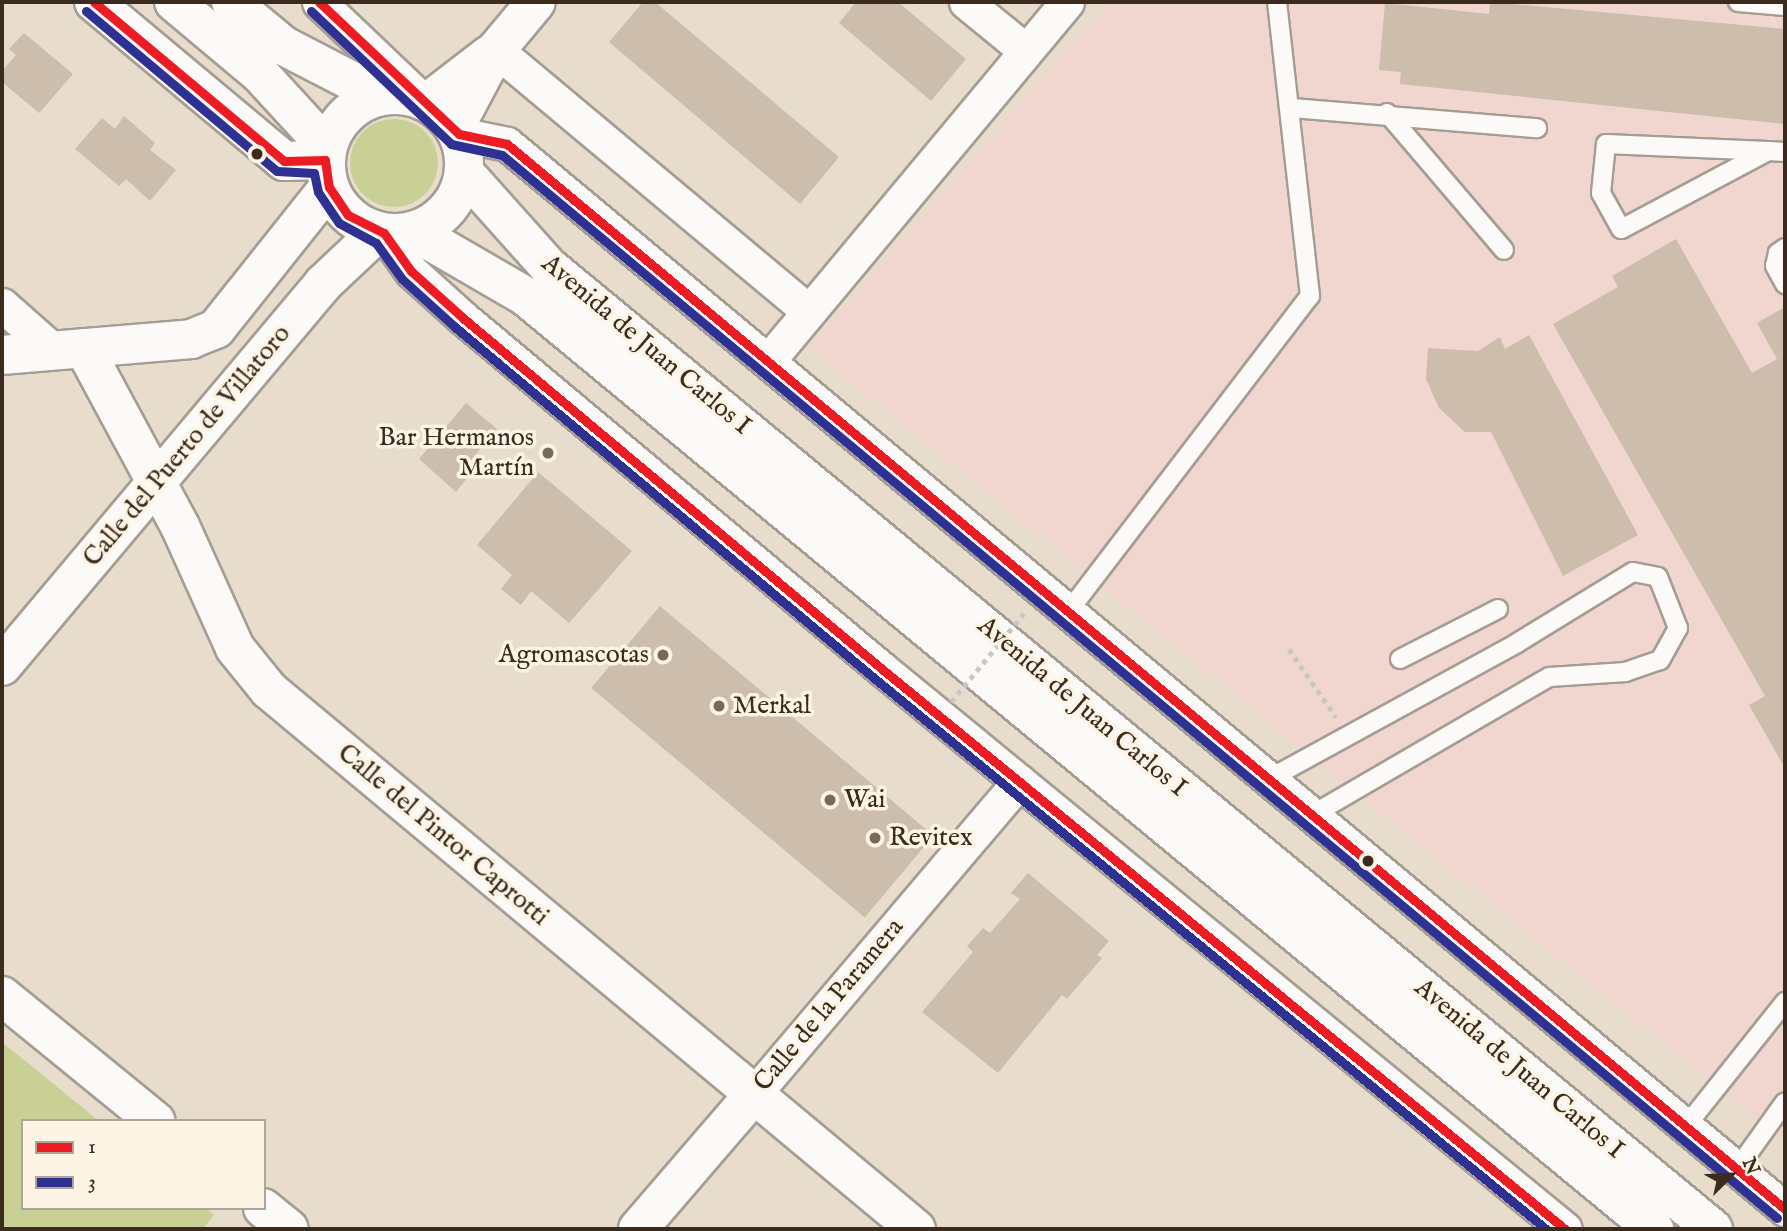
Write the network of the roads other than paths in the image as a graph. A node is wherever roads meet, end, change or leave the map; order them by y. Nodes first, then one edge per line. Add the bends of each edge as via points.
1 (94, 2) edge
2 (174, 2) edge
3 (231, 2) edge
4 (319, 2) edge
5 (536, 2) edge
6 (966, 2) edge
7 (1067, 2) edge
8 (1277, 2) edge
9 (1738, 2) edge
10 (1785, 6) edge
11 (496, 50) junction
12 (1026, 51) junction
13 (379, 95) junction
14 (1292, 108) junction
15 (1387, 113) junction
16 (441, 116) junction
17 (1537, 128) dead end
18 (1776, 152) edge
19 (327, 165) junction
20 (464, 172) junction
21 (392, 232) junction
22 (1785, 248) edge
23 (1504, 250) dead end
24 (1785, 284) edge
25 (2, 305) edge
26 (809, 312) junction
27 (69, 350) junction
28 (2, 355) edge
29 (768, 361) junction
30 (158, 482) junction
31 (1498, 608) dead end
32 (1068, 612) junction
33 (1400, 659) dead end
34 (2, 666) edge
35 (1269, 779) junction
36 (1020, 781) junction
37 (1312, 815) junction
38 (2, 996) edge
39 (1785, 1002) edge
40 (754, 1094) junction
41 (1785, 1102) edge
42 (153, 1119) edge
43 (1686, 1126) junction
44 (1737, 1169) junction
45 (1785, 1209) edge
46 (265, 1210) edge
47 (1543, 1223) edge
48 (289, 1229) edge
49 (638, 1229) edge
50 (916, 1229) edge
51 (1654, 1229) edge
52 (1713, 1229) edge

1 - 19 main road via 284,161
2 - 19 main road via 260,74
3 - 13 main road via 284,46
4 - 16 street
5 - 11 main road
6 - 12 street
7 - 12 street
8 - 14 lane
9 - 10 lane
11 - 16 main road
11 - 26 street
12 - 26 street
13 - 16 main road
13 - 19 main road via 345,114
14 - 15 lane
14 - 32 lane via 1310,296
15 - 17 lane
15 - 23 lane
16 - 20 main road
16 - 29 street via 507,144
18 - 18 lane via 1606,144 1601,193 1621,229
19 - 21 main road via 348,215
19 - 27 main road via 216,329 191,339
20 - 21 main road via 438,219
20 - 52 main road, Avenida de Juan Carlos I via 549,267
21 - 30 main road, Calle del Puerto de Villatoro via 324,283
21 - 36 street via 411,271 463,318
21 - 51 main road, Avenida de Juan Carlos I via 525,296
22 - 24 lane via 1778,253 1775,266
25 - 27 street, Calle del Pintor Caprotti
26 - 29 street
27 - 28 main road
27 - 30 main road, Calle del Pintor Caprotti
29 - 32 street
30 - 34 main road, Calle del Puerto de Villatoro
30 - 40 main road, Calle del Pintor Caprotti via 235,648 269,690
31 - 33 lane
32 - 35 street
35 - 37 street
35 - 37 lane via 1517,643 1633,572 1658,577 1678,628 1660,660 1626,672 1549,677
36 - 40 street, Calle de la Paramera
36 - 47 street
37 - 43 street
38 - 42 main road
39 - 43 lane
40 - 49 main road, Calle de la Paramera
40 - 50 main road, Calle del Pintor Caprotti
41 - 44 lane
43 - 44 street
44 - 45 street
46 - 48 main road

